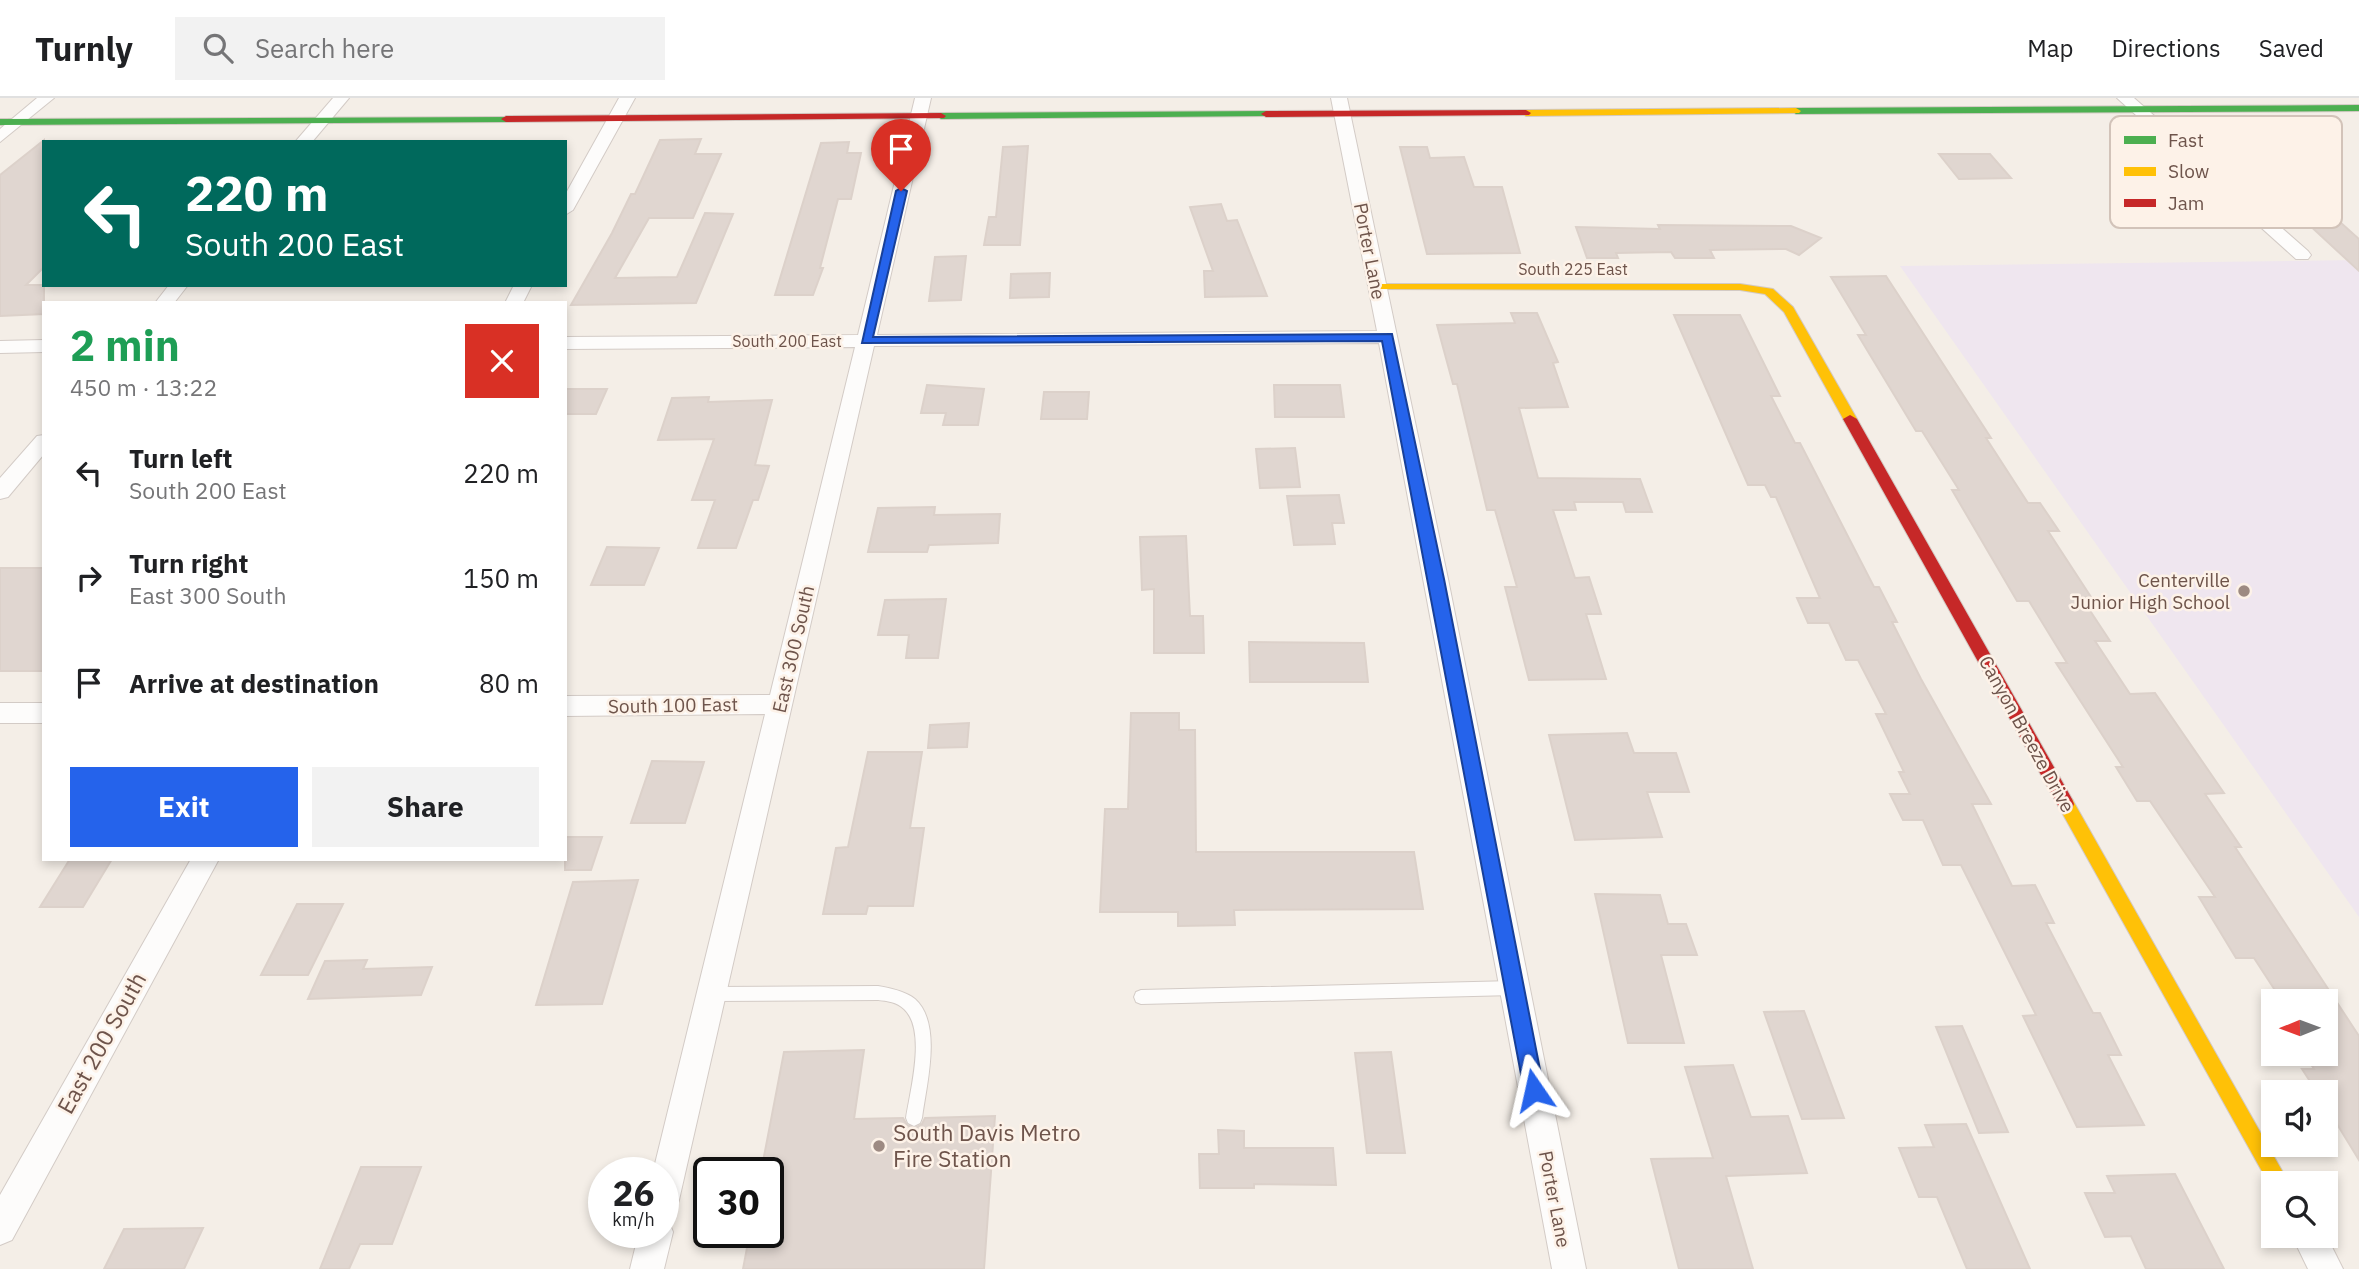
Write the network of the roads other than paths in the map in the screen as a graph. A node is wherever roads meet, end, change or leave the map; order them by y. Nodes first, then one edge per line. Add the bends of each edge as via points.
1 (46, 98) edge
2 (341, 98) edge
3 (627, 98) edge
4 (2131, 104) edge
5 (1340, 106) edge
6 (921, 107) edge
7 (2359, 108) edge
8 (2145, 116) edge
9 (616, 118) junction
10 (322, 120) junction
11 (0, 122) edge
12 (18, 122) junction
13 (0, 137) edge
14 (305, 140) edge
15 (567, 206) edge
16 (2271, 228) edge
17 (2302, 255) dead end
18 (177, 287) edge
19 (1377, 287) junction
20 (1769, 291) joint
21 (165, 301) edge
22 (1387, 337) junction
23 (866, 341) junction
24 (567, 343) edge
25 (42, 346) edge
26 (0, 347) edge
27 (42, 443) edge
28 (0, 492) edge
29 (780, 704) junction
30 (567, 706) edge
31 (0, 713) edge
32 (42, 713) edge
33 (204, 861) edge
34 (1514, 988) junction
35 (712, 994) junction
36 (1141, 996) dead end
37 (914, 1118) dead end
38 (673, 1157) edge
39 (2271, 1171) edge
40 (0, 1227) edge
41 (652, 1248) edge
42 (2315, 1248) edge
43 (647, 1269) edge
44 (1569, 1269) edge
45 (2326, 1269) edge

1 - 12 street
2 - 10 street
3 - 9 street
4 - 5 street
4 - 7 street
4 - 8 street
5 - 6 street
5 - 19 street, Porter Lane
6 - 9 street
6 - 23 street, East 300 South
9 - 10 street
9 - 15 street
10 - 12 street
10 - 14 street
11 - 12 street
12 - 13 street
16 - 17 street
18 - 21 street
19 - 20 street, South 225 East via 1740,286
19 - 22 street, Porter Lane
20 - 39 street, Canyon Breeze Drive via 1789,310
22 - 23 street, South 200 East
22 - 34 street, Porter Lane
23 - 24 street, South 200 East
23 - 29 street, East 300 South
25 - 26 street
27 - 28 street
29 - 30 street, South 100 East
29 - 35 street, East 300 South
31 - 32 street
33 - 40 street, East 200 South
34 - 36 lane
34 - 44 street, Porter Lane
35 - 37 lane via 878,993 898,997 912,1007 921,1032
35 - 38 street, East 300 South
41 - 43 street
42 - 45 street

